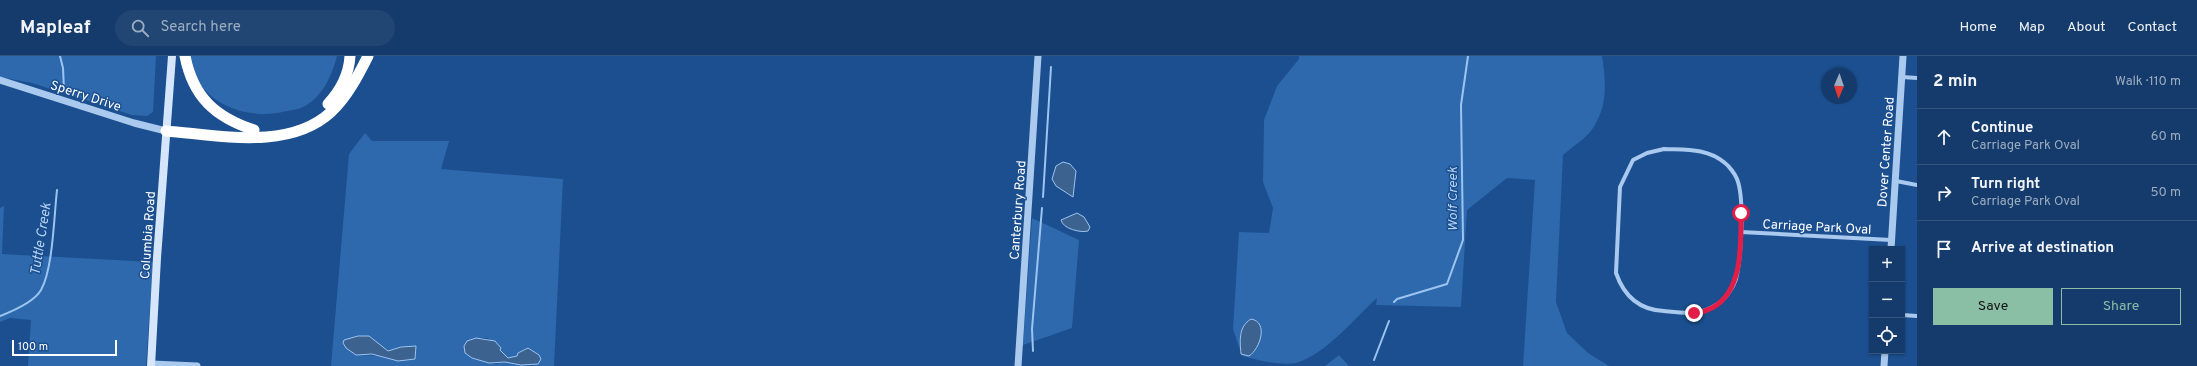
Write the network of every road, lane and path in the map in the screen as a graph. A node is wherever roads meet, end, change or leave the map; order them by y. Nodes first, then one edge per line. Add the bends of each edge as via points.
1 (168, 56) edge
2 (172, 56) edge
3 (185, 56) edge
4 (350, 56) edge
5 (368, 56) edge
6 (1038, 56) edge
7 (1903, 56) edge
8 (1902, 77) junction
9 (1917, 78) edge
10 (0, 80) edge
11 (168, 106) junction
12 (254, 130) junction
13 (166, 131) junction
14 (1896, 181) junction
15 (1917, 185) edge
16 (1741, 232) junction
17 (1891, 240) junction
18 (1891, 246) edge
19 (1905, 315) edge
20 (1917, 316) edge
21 (1885, 354) edge
22 (152, 365) edge
23 (198, 366) edge
24 (1018, 366) edge
25 (1884, 366) edge

1 - 11 main road, Columbia Road
2 - 11 main road, Columbia Road
3 - 12 highway via 195,87 213,109 235,124
4 - 12 highway via 344,80 324,109 292,127
5 - 13 highway via 346,94 331,112 315,124 294,134 252,137
6 - 24 street, Canterbury Road
7 - 8 street, Dover Center Road
8 - 9 street
8 - 14 street, Dover Center Road
10 - 13 street, Sperry Drive
11 - 13 main road, Columbia Road
12 - 13 highway via 190,126
13 - 22 main road, Columbia Road
14 - 15 street
14 - 17 street, Dover Center Road
16 - 16 street via 1736,279 1728,294 1717,305 1699,314 1650,310 1637,304 1620,284 1615,260 1620,187 1633,160 1647,153 1664,149 1694,150 1710,153 1726,163 1737,179 1741,199
16 - 17 street, Carriage Park Oval
17 - 18 street, Dover Center Road
19 - 20 street
21 - 25 street
22 - 23 street

